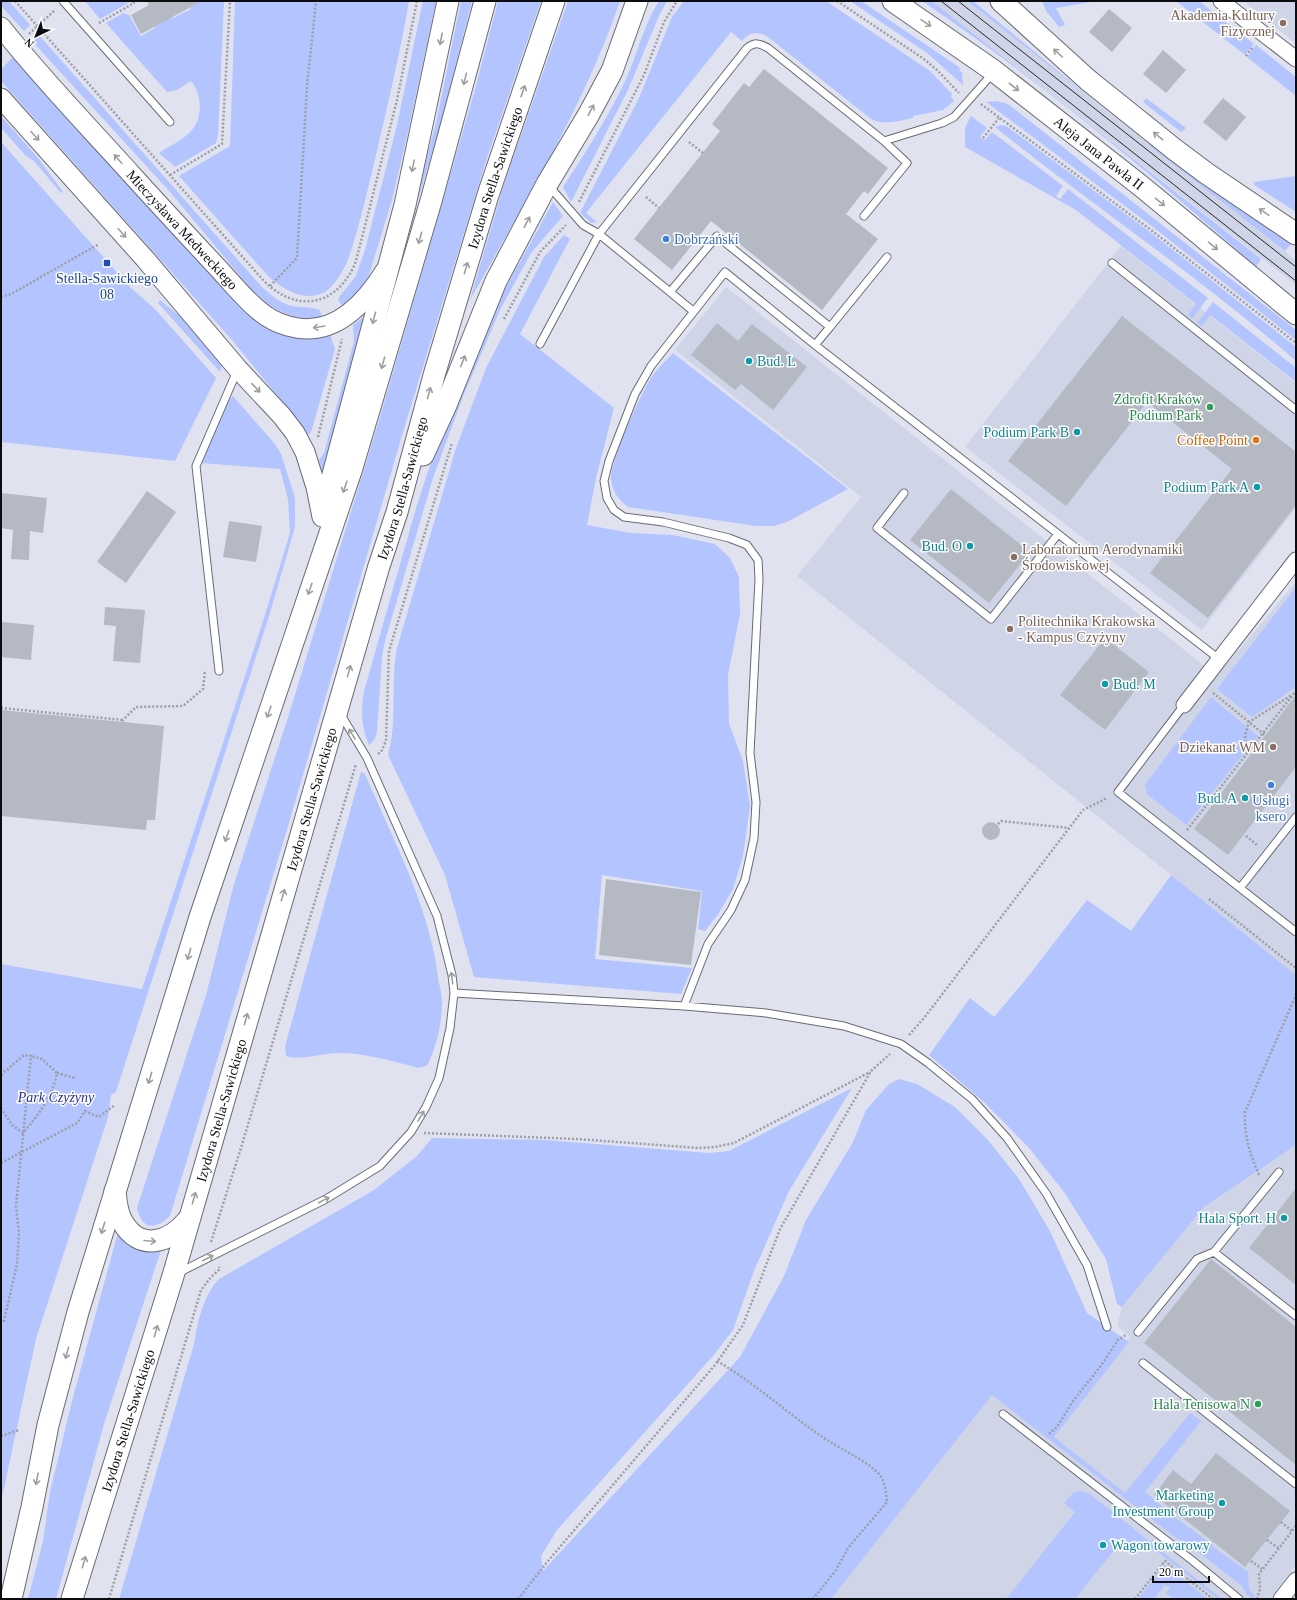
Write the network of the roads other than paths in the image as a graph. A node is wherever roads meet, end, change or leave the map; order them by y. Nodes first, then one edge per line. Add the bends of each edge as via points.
1 (63, 1) edge
2 (448, 1) edge
3 (485, 1) edge
4 (554, 1) edge
5 (637, 1) edge
6 (645, 1) edge
7 (893, 1) edge
8 (1002, 1) edge
9 (1222, 1) edge
10 (1, 27) edge
11 (628, 29) junction
12 (1296, 59) edge
13 (994, 71) junction
14 (1, 98) edge
15 (170, 122) dead end
16 (884, 141) junction
17 (547, 184) junction
18 (864, 216) dead end
19 (599, 234) junction
20 (1296, 234) edge
21 (887, 257) dead end
22 (1112, 263) dead end
23 (388, 267) junction
24 (670, 292) junction
25 (693, 311) junction
26 (1296, 314) edge
27 (830, 327) junction
28 (540, 344) dead end
29 (815, 345) junction
30 (238, 370) junction
31 (1296, 410) edge
32 (904, 493) dead end
33 (397, 512) junction
34 (322, 517) junction
35 (1058, 534) junction
36 (322, 552) junction
37 (1296, 560) edge
38 (1219, 659) junction
39 (219, 671) dead end
40 (1184, 705) joint
41 (338, 709) junction
42 (1296, 817) edge
43 (1240, 888) junction
44 (1296, 932) edge
45 (454, 994) junction
46 (684, 1006) junction
47 (1279, 1172) dead end
48 (115, 1191) junction
49 (188, 1220) junction
50 (1214, 1252) junction
51 (173, 1276) junction
52 (1296, 1316) edge
53 (1107, 1327) dead end
54 (1138, 1332) dead end
55 (1143, 1363) dead end
56 (1003, 1414) dead end
57 (1296, 1484) edge
58 (1296, 1580) edge
59 (11, 1599) edge
60 (72, 1599) edge
61 (1239, 1599) edge
62 (1281, 1599) edge

1 - 15 lane
2 -> 23 main road via 405,205
3 -> 36 main road via 376,387 351,471
33 -> 4 main road, Izydora Stella-Sawickiego via 435,372 488,195
5 - 11 main road
6 - 11 main road
7 -> 13 main road, Aleja Jana Pawła II
20 -> 8 main road via 1206,173 1122,108
9 - 12 street
23 -> 10 street, Mieczysława Medweckiego via 376,287 359,306 338,322 317,328 299,328 279,323 256,309 179,227
17 -> 11 main road via 609,77
13 - 16 lane via 960,112 948,121
13 -> 26 main road, Aleja Jana Pawła II via 1141,186
14 -> 30 street via 146,260
16 - 18 lane via 907,163
16 - 19 lane via 760,43 753,44 747,48
17 - 19 lane via 583,226
33 -> 17 main road via 446,405 496,281
19 - 24 lane
19 - 28 lane
21 - 27 lane
22 - 31 lane
23 -> 34 main road
24 - 25 lane
24 - 27 lane via 717,236
25 - 29 lane via 725,272
25 - 46 lane via 650,366 635,394 604,481 607,498 614,510 624,517 663,522 729,538 747,545 758,560 750,753 756,802 754,838 745,880 731,910 708,944
27 - 29 lane
29 - 35 lane
30 -> 34 street via 295,433 305,452
30 - 39 lane via 196,466
32 - 35 lane via 877,528 991,618
41 -> 33 main road, Izydora Stella-Sawickiego
34 - 36 main road
35 - 38 lane
36 -> 48 main road via 200,917
37 - 38 street
38 - 40 street
40 - 43 lane via 1118,792
45 -> 41 lane via 452,974 437,916 367,758
49 -> 41 main road, Izydora Stella-Sawickiego
42 - 43 lane
43 - 44 lane
45 - 46 lane
51 -> 45 lane via 326,1199 380,1166 411,1132 439,1078 450,1028
46 - 53 lane via 766,1014 844,1026 901,1044 928,1063 972,1099 1007,1138 1046,1193 1087,1265
47 - 50 lane
48 -> 49 main road via 121,1221 141,1240 163,1240
48 -> 59 main road via 78,1312 48,1424
49 - 51 main road, Izydora Stella-Sawickiego
50 - 52 lane
50 - 54 lane via 1197,1259
60 -> 51 main road, Izydora Stella-Sawickiego
55 - 57 lane
56 - 61 lane
58 - 62 street

